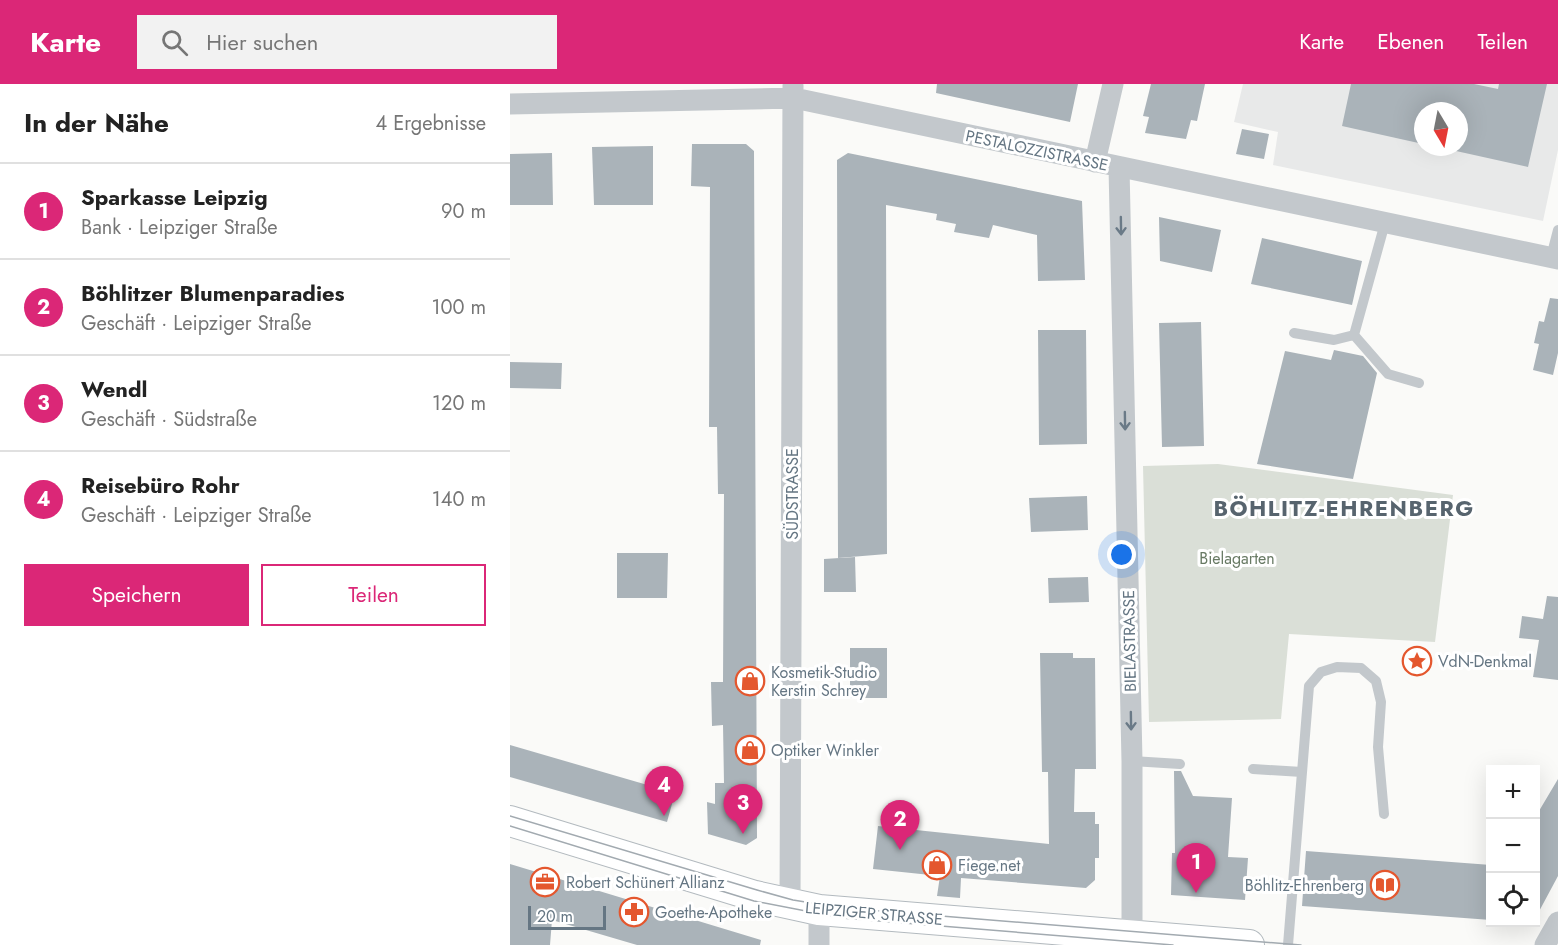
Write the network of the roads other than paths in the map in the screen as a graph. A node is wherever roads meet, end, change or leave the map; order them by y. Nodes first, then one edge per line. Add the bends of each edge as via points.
1 (1113, 84) edge
2 (793, 91) edge
3 (510, 104) edge
4 (1095, 162) junction
5 (1119, 167) junction
6 (1385, 223) junction
7 (1558, 230) edge
8 (1554, 258) edge
9 (1293, 333) dead end
10 (1354, 335) junction
11 (1419, 383) dead end
12 (1132, 761) junction
13 (1180, 764) dead end
14 (1253, 769) dead end
15 (1302, 772) junction
16 (1384, 814) dead end
17 (510, 821) edge
18 (805, 907) junction
19 (1558, 922) edge
20 (1132, 935) junction
21 (819, 945) edge
22 (1249, 945) edge
23 (1288, 945) edge
24 (1545, 945) edge

1 - 4 street
2 - 3 street, PESTALOZZISTRASSE
2 - 4 street, PESTALOZZISTRASSE
2 - 18 street, SÜDSTRASSE
4 - 5 street, PESTALOZZISTRASSE
5 - 6 street, PESTALOZZISTRASSE
5 -> 12 street, BIELASTRASSE
6 - 8 street, PESTALOZZISTRASSE
6 - 10 lane
7 - 8 lane
9 - 10 lane via 1334,340
10 - 11 lane via 1388,374
12 - 13 lane
12 - 20 street, BIELASTRASSE
14 - 15 lane
15 - 16 lane via 1309,686 1322,672 1336,667 1361,668 1376,681 1381,702 1378,747
15 - 23 lane
17 - 18 street, LEIPZIGER STRASSE
18 - 20 street, LEIPZIGER STRASSE
18 - 21 street, SÜDSTRASSE
19 - 24 street
20 - 22 street, LEIPZIGER STRASSE

